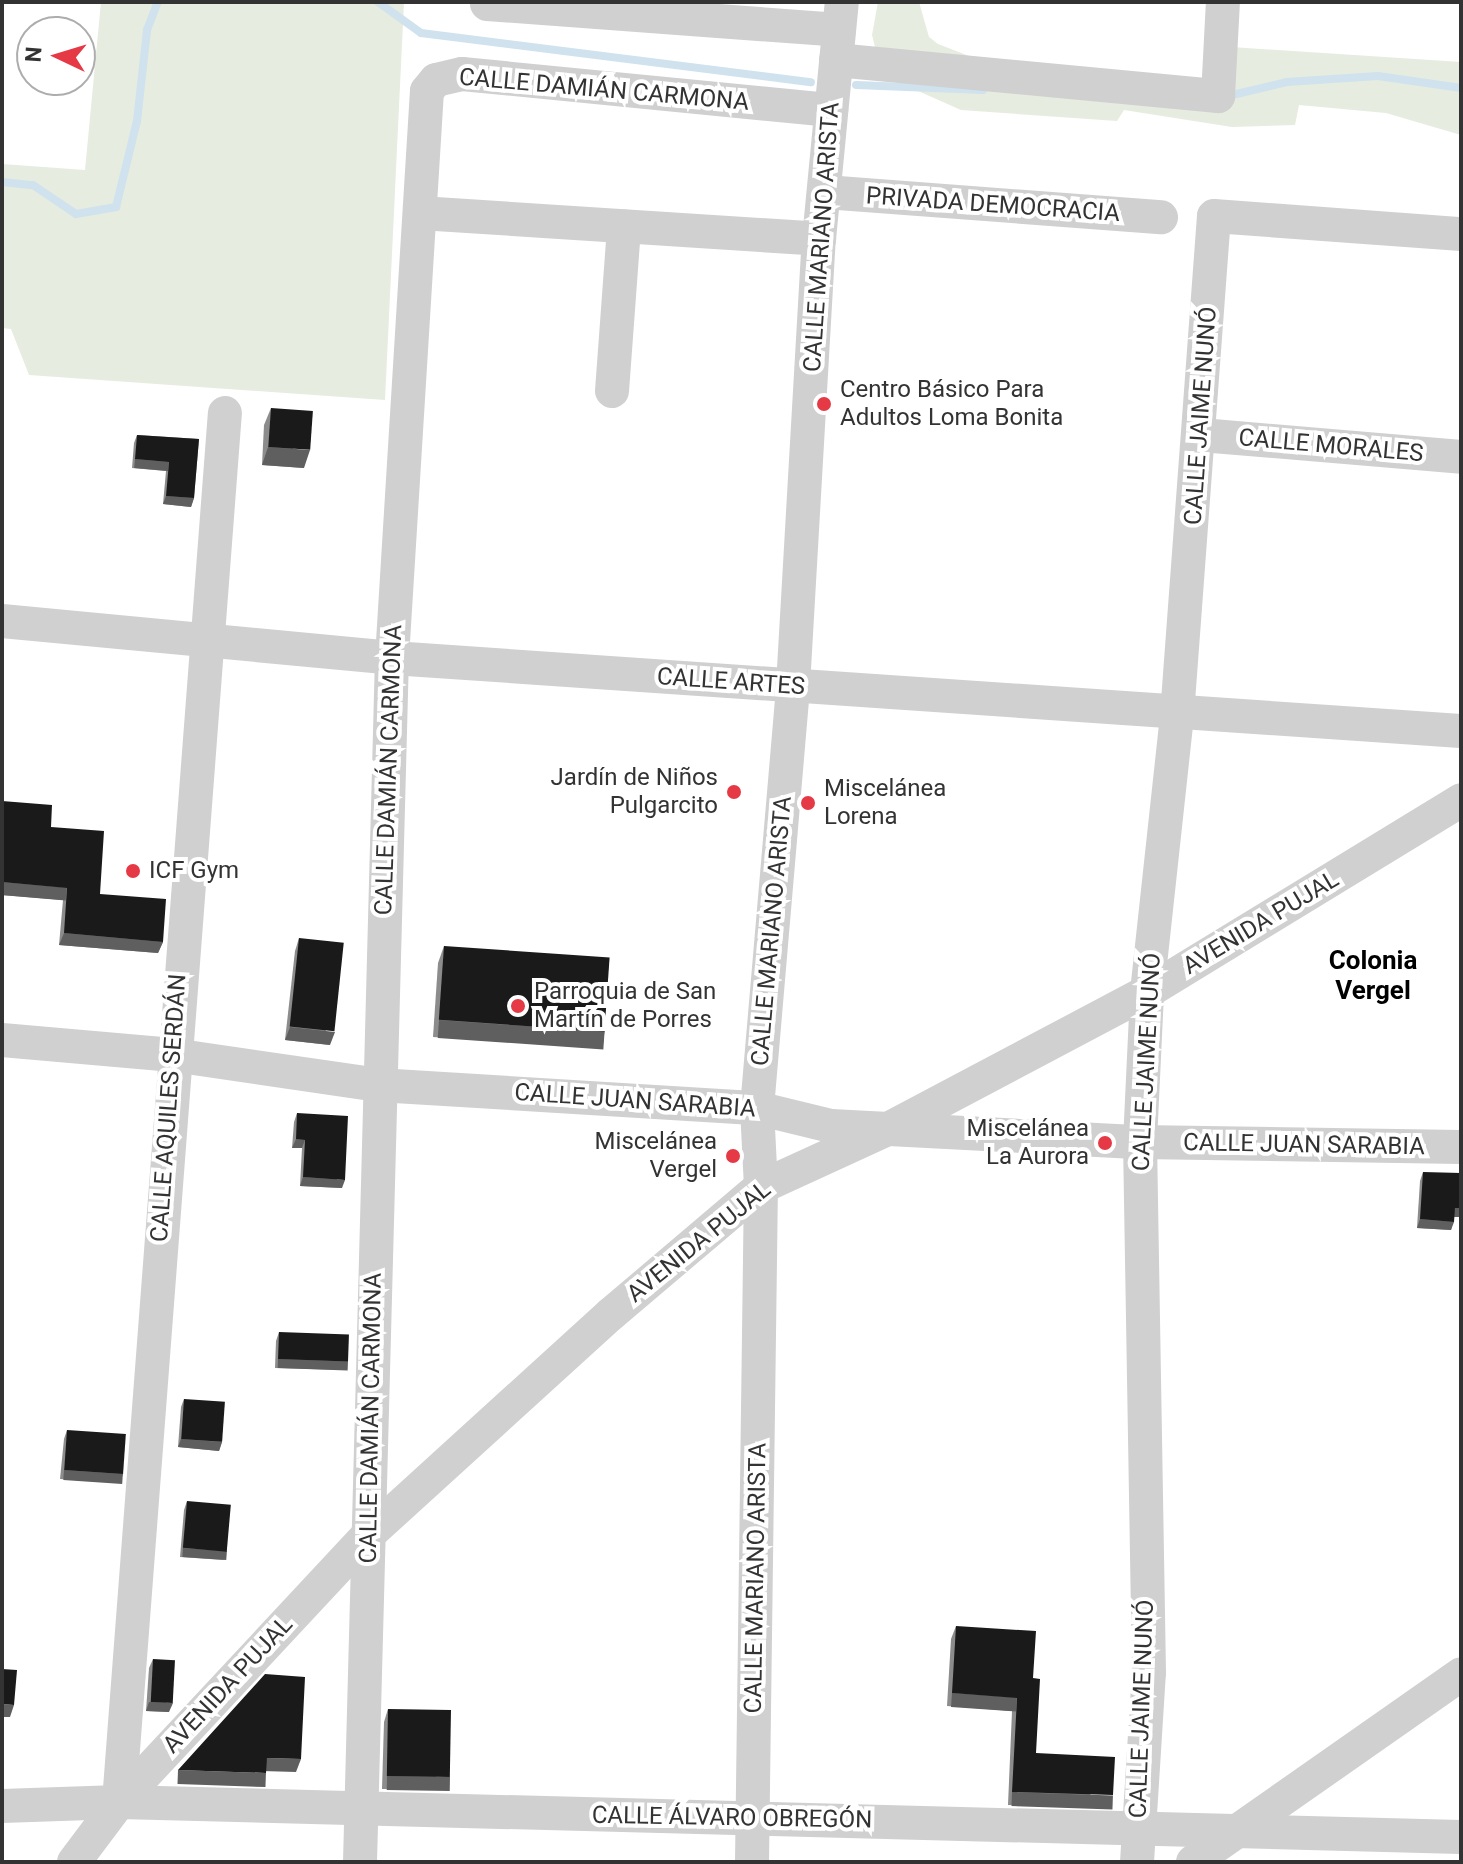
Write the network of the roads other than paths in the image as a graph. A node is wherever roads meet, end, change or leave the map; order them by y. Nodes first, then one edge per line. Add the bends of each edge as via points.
1 (1223, 2) edge
2 (487, 4) edge
3 (839, 31) edge
4 (831, 110) junction
5 (825, 192) junction
6 (420, 213) junction
7 (1161, 217) dead end
8 (624, 226) junction
9 (1461, 234) edge
10 (819, 239) junction
11 (612, 391) dead end
12 (225, 413) dead end
13 (1201, 435) junction
14 (1461, 457) edge
15 (2, 621) edge
16 (205, 643) junction
17 (392, 658) junction
18 (793, 686) junction
19 (1177, 715) junction
20 (1461, 731) edge
21 (1461, 800) edge
22 (1147, 992) junction
23 (2, 1040) edge
24 (173, 1055) junction
25 (378, 1085) junction
26 (757, 1108) junction
27 (890, 1128) junction
28 (1140, 1142) junction
29 (1461, 1147) edge
30 (761, 1187) junction
31 (368, 1535) junction
32 (1461, 1674) edge
33 (119, 1802) junction
34 (2, 1806) edge
35 (362, 1812) junction
36 (753, 1817) junction
37 (1240, 1827) junction
38 (1461, 1837) edge
39 (1137, 1846) edge
40 (74, 1862) edge
41 (360, 1862) edge
42 (752, 1862) edge
43 (1193, 1862) edge

1 - 3 street via 1218,96
2 - 3 street
3 - 4 street, CALLE MARIANO ARISTA
4 - 5 street, CALLE MARIANO ARISTA
4 - 6 street, CALLE DAMIÁN CARMONA via 462,74 436,80 427,91
5 - 7 street, PRIVADA DEMOCRACIA
5 - 10 street, CALLE MARIANO ARISTA
6 - 8 street
6 - 17 street, CALLE DAMIÁN CARMONA
8 - 10 street
8 - 11 street
9 - 13 street, CALLE JAIME NUNÓ via 1214,216
10 - 18 street, CALLE MARIANO ARISTA
12 - 16 street, CALLE AQUILES SERDÁN
13 - 14 street, CALLE MORALES
13 - 19 street, CALLE JAIME NUNÓ
15 - 16 street, CALLE ARTES
16 - 17 street, CALLE ARTES
16 - 24 street, CALLE AQUILES SERDÁN
17 - 18 street, CALLE ARTES
17 - 25 street, CALLE DAMIÁN CARMONA
18 - 19 street, CALLE ARTES
18 - 26 street, CALLE MARIANO ARISTA
19 - 20 street, CALLE ARTES
19 - 22 street, CALLE JAIME NUNÓ
21 - 22 street, AVENIDA PUJAL
22 - 27 street, AVENIDA PUJAL
22 - 28 street, CALLE JAIME NUNÓ
23 - 24 street, CALLE JUAN SARABIA
24 - 25 street, CALLE JUAN SARABIA
24 - 33 street, CALLE AQUILES SERDÁN
25 - 26 street, CALLE JUAN SARABIA
25 - 31 street, CALLE DAMIÁN CARMONA
26 - 27 street, CALLE JUAN SARABIA via 831,1126
26 - 30 street, CALLE MARIANO ARISTA
27 - 28 street, CALLE JUAN SARABIA
27 - 30 street, AVENIDA PUJAL
28 - 29 street, CALLE JUAN SARABIA
28 - 39 street, CALLE JAIME NUNÓ via 1149,1673
30 - 31 street, AVENIDA PUJAL via 611,1314
30 - 36 street, CALLE MARIANO ARISTA
31 - 33 street, AVENIDA PUJAL
31 - 35 street, CALLE DAMIÁN CARMONA
32 - 37 street
33 - 34 street, CALLE ÁLVARO OBREGÓN
33 - 35 street, CALLE ÁLVARO OBREGÓN
33 - 40 street, AVENIDA PUJAL
35 - 36 street, CALLE ÁLVARO OBREGÓN
35 - 41 street, CALLE DAMIÁN CARMONA
36 - 39 street, CALLE ÁLVARO OBREGÓN
36 - 42 street, CALLE MARIANO ARISTA
37 - 38 street, CALLE ÁLVARO OBREGÓN
37 - 39 street, CALLE ÁLVARO OBREGÓN
37 - 43 street

